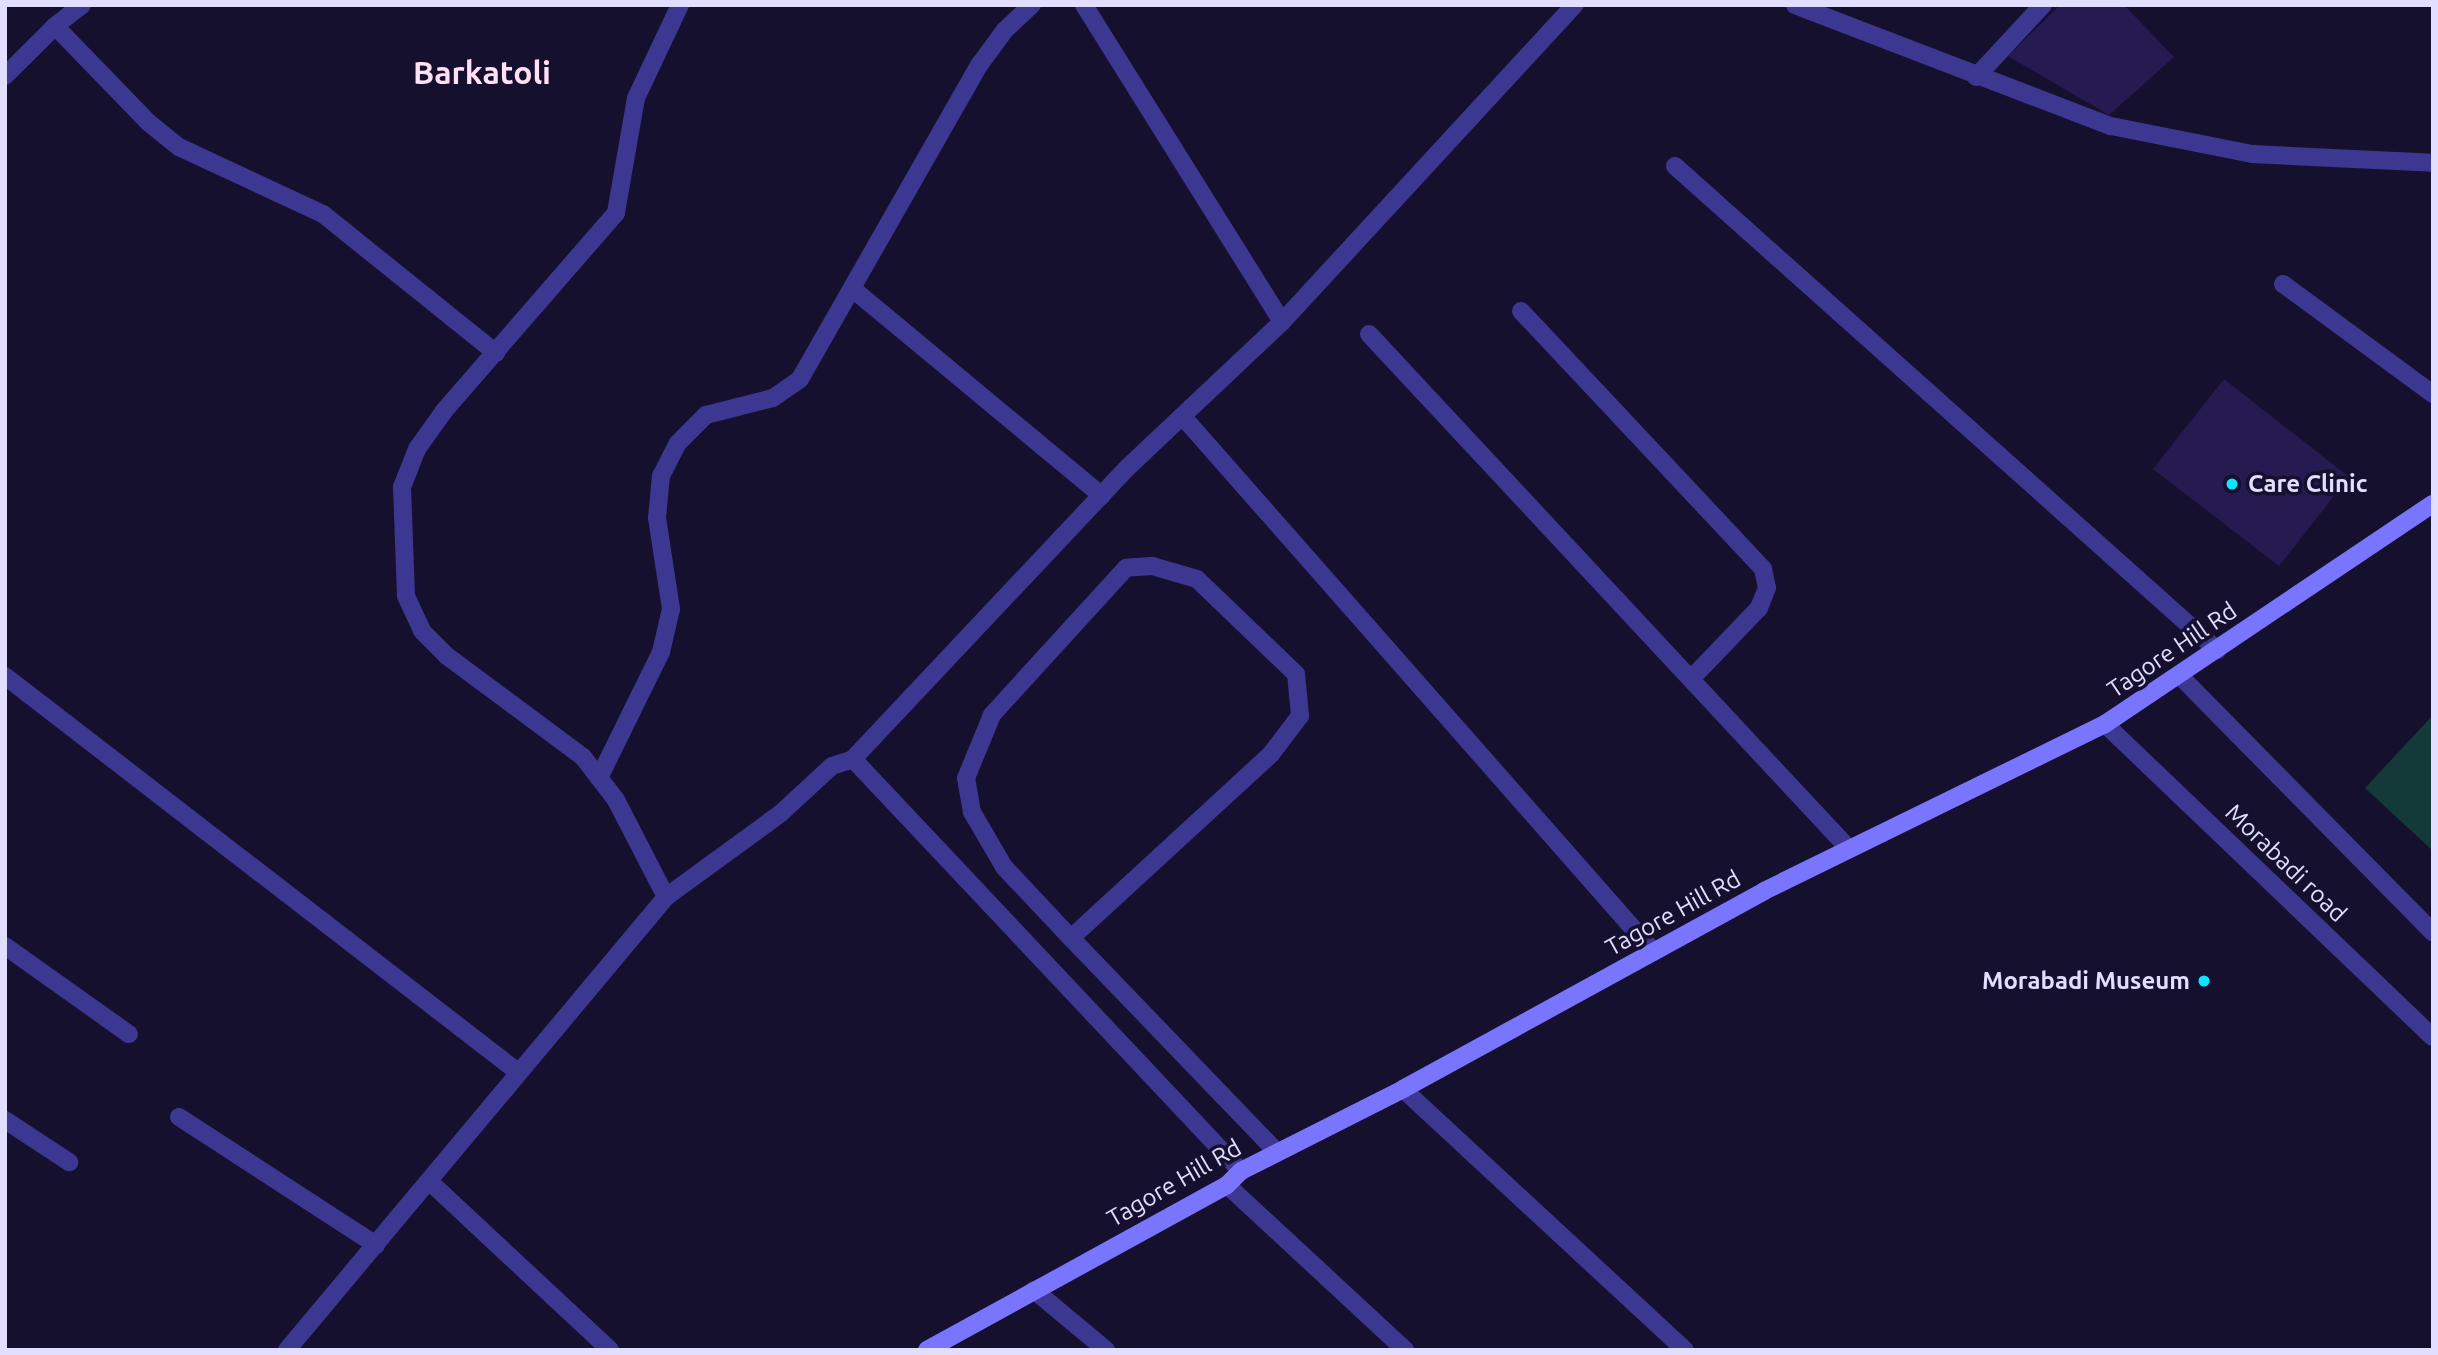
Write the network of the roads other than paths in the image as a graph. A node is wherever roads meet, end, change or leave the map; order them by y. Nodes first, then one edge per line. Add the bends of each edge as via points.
1 (82, 5) edge
2 (680, 5) edge
3 (1032, 5) edge
4 (1084, 5) edge
5 (1575, 5) edge
6 (1795, 5) edge
7 (2043, 5) edge
8 (55, 26) junction
9 (5, 76) edge
10 (1976, 77) junction
11 (2433, 163) edge
12 (1675, 166) dead end
13 (2283, 284) dead end
14 (854, 290) junction
15 (1521, 311) dead end
16 (1282, 322) junction
17 (1369, 334) dead end
18 (496, 353) junction
19 (2433, 394) edge
20 (1184, 418) junction
21 (1102, 496) junction
22 (2433, 504) edge
23 (2217, 650) junction
24 (2179, 675) junction
25 (5, 676) edge
26 (1690, 679) junction
27 (2105, 724) junction
28 (853, 759) junction
29 (599, 778) junction
30 (1849, 849) junction
31 (666, 897) junction
32 (2433, 933) edge
33 (1071, 938) junction
34 (5, 946) edge
35 (1654, 952) junction
36 (129, 1034) dead end
37 (2433, 1037) edge
38 (518, 1072) junction
39 (1403, 1088) junction
40 (179, 1117) dead end
41 (5, 1120) edge
42 (1277, 1152) junction
43 (69, 1162) dead end
44 (1241, 1171) junction
45 (430, 1182) junction
46 (1227, 1185) junction
47 (376, 1245) junction
48 (1034, 1290) junction
49 (287, 1350) edge
50 (610, 1350) edge
51 (927, 1350) edge
52 (1107, 1350) edge
53 (1405, 1350) edge
54 (1685, 1350) edge

1 - 8 street
2 - 18 street via 636,98 616,213
3 - 14 street via 1005,30 980,64
4 - 16 street
5 - 16 street
6 - 10 street
7 - 10 street
8 - 9 street
8 - 18 street via 148,122 179,147 323,214
10 - 11 street via 2111,126 2252,154
12 - 23 street
13 - 19 street
14 - 21 street
14 - 29 street via 800,379 773,398 706,415 678,443 661,476 657,518 671,609 661,652
15 - 26 street via 1763,569 1768,588 1759,608
16 - 20 street
17 - 26 street
18 - 29 street via 417,449 402,487 406,596 422,631 447,656 583,757
20 - 21 street
20 - 35 street
21 - 28 street
22 - 23 main road, Tagore Hill Rd
23 - 24 main road, Tagore Hill Rd
24 - 27 main road, Tagore Hill Rd
24 - 32 street
25 - 38 street
26 - 30 street
27 - 30 main road, Tagore Hill Rd
27 - 37 street, Morabadi road
28 - 31 street via 832,766 781,813
28 - 44 street
29 - 31 street via 616,800
30 - 35 main road, Tagore Hill Rd
31 - 38 street
33 - 33 street via 1004,867 972,811 966,778 992,715 1126,568 1152,566 1198,579 1296,674 1300,716 1271,754
33 - 42 street
34 - 36 street
35 - 39 main road, Tagore Hill Rd
38 - 45 street
39 - 42 main road, Tagore Hill Rd
39 - 54 street
40 - 47 street
41 - 43 street
42 - 44 main road, Tagore Hill Rd
44 - 46 main road, Tagore Hill Rd
45 - 47 street
45 - 50 street
46 - 48 main road, Tagore Hill Rd
46 - 53 street
47 - 49 street
48 - 51 main road, Tagore Hill Rd
48 - 52 street

